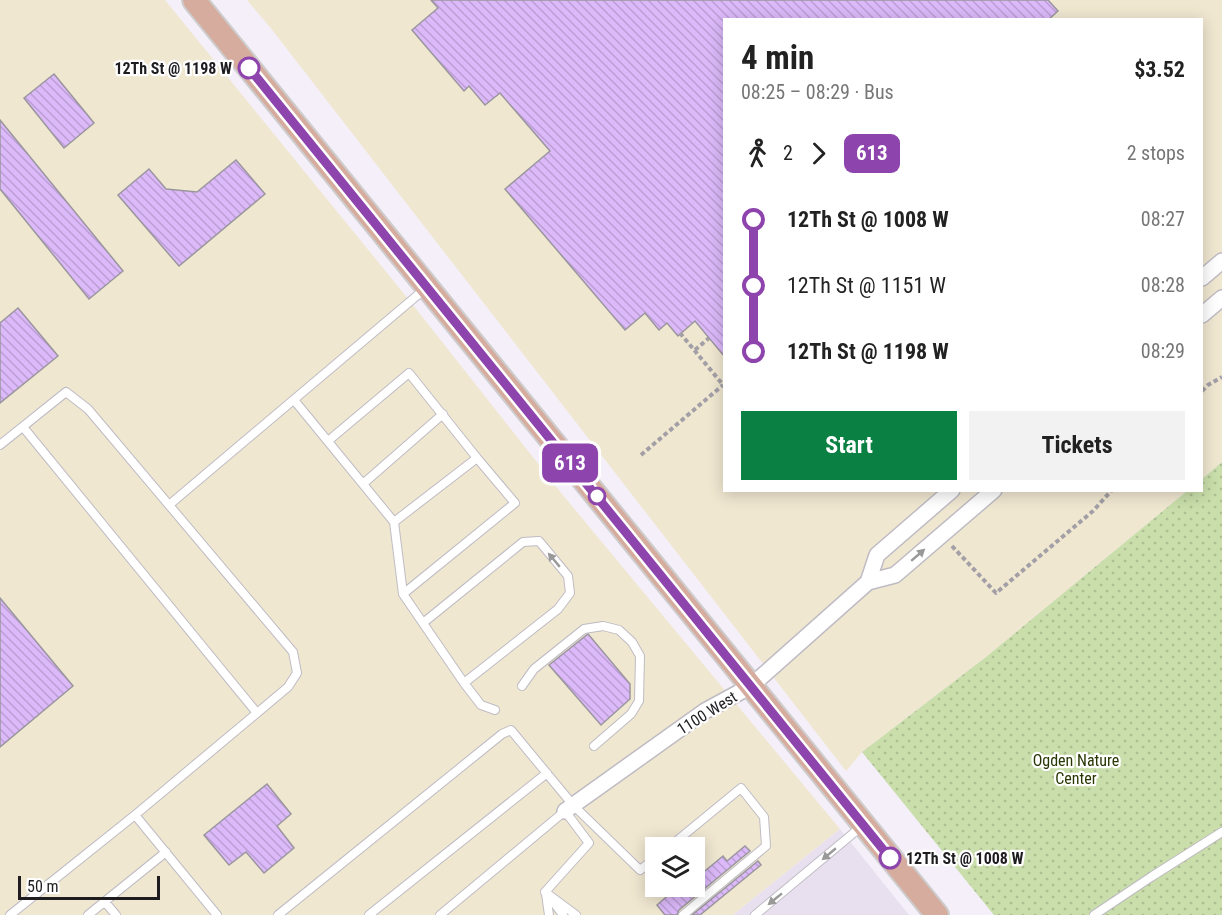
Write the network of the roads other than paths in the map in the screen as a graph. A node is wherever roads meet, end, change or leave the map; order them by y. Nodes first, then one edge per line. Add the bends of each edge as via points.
1 (194, 0) edge
2 (1222, 261) edge
3 (1203, 277) edge
4 (427, 287) junction
5 (1222, 298) edge
6 (1203, 314) edge
7 (294, 400) junction
8 (443, 414) junction
9 (23, 427) junction
10 (328, 441) junction
11 (0, 445) edge
12 (477, 458) junction
13 (364, 483) junction
14 (950, 492) edge
15 (992, 492) edge
16 (169, 506) junction
17 (919, 518) junction
18 (394, 522) junction
19 (939, 537) junction
20 (867, 582) junction
21 (403, 594) junction
22 (423, 623) junction
23 (464, 683) junction
24 (522, 686) dead end
25 (751, 686) junction
26 (495, 710) dead end
27 (257, 713) junction
28 (594, 746) dead end
29 (547, 774) junction
30 (569, 808) junction
31 (135, 815) junction
32 (864, 825) junction
33 (1222, 832) edge
34 (681, 837) edge
35 (166, 852) junction
36 (645, 866) edge
37 (545, 892) junction
38 (705, 897) edge
39 (705, 897) edge
40 (105, 902) junction
41 (10, 915) edge
42 (88, 915) edge
43 (116, 915) edge
44 (217, 915) edge
45 (278, 915) edge
46 (369, 915) edge
47 (440, 915) edge
48 (549, 915) edge
49 (563, 915) edge
50 (576, 915) edge
51 (683, 915) edge
52 (755, 915) edge
53 (937, 915) edge
54 (1094, 915) edge

1 - 4 main road
2 - 3 street
4 - 7 lane
4 - 25 main road
5 - 6 street
7 - 10 lane
7 - 16 lane
8 - 10 lane via 409,373
8 - 12 lane
8 - 13 lane
9 - 11 lane
9 - 16 lane via 66,392 88,409
9 - 27 lane
10 - 13 lane
12 - 18 lane
12 - 21 lane via 515,503
13 - 18 lane
14 - 17 street, 1100 West
15 - 19 street, 1100 West
16 - 27 lane via 293,652 297,674 288,687
17 - 19 street
17 - 20 street, 1100 West via 877,555
18 - 21 lane
20 -> 19 street, 1100 West via 895,574
20 - 25 street, 1100 West
21 - 22 lane
22 - 23 lane
23 -> 22 lane via 558,609 570,593 568,576 539,542 523,542
23 - 26 lane via 482,705
24 - 28 lane via 534,669 584,629 603,626 619,630 640,656 639,700 631,714
25 - 30 street, 1100 West via 705,711
25 - 32 main road
27 - 31 lane
29 - 30 lane
29 - 45 lane via 511,730 502,734
29 - 46 lane
30 - 36 lane via 640,870
30 - 37 lane via 589,843
30 - 47 lane
31 - 35 lane
31 - 41 lane
32 -> 52 lane
32 - 53 main road
33 - 54 lane
34 - 39 lane via 741,788 764,817 766,846
35 - 40 lane
35 - 44 lane
37 - 48 lane
37 - 49 lane
37 - 50 lane
38 - 51 lane
40 - 42 lane
40 - 43 lane

